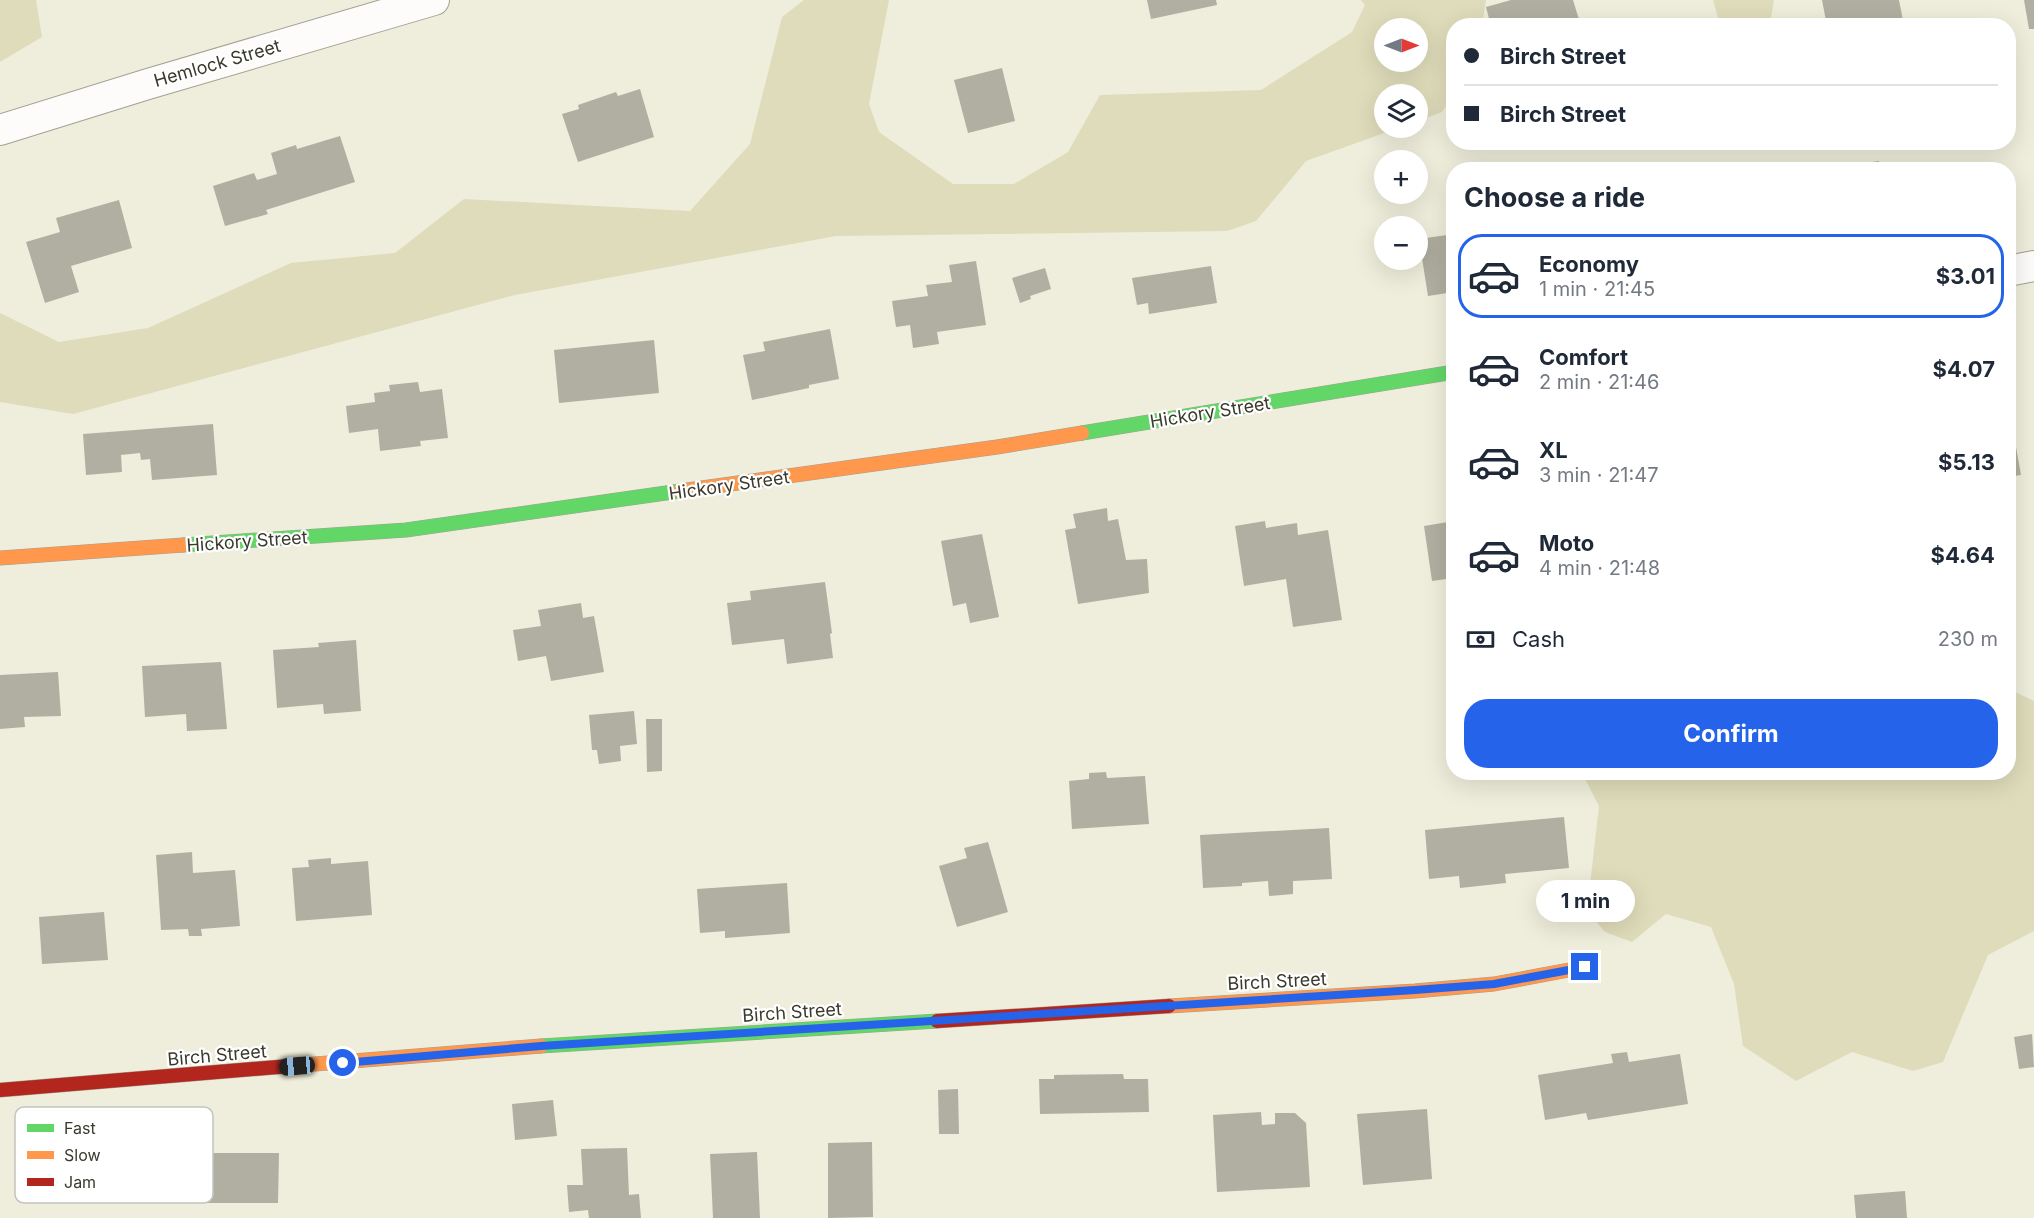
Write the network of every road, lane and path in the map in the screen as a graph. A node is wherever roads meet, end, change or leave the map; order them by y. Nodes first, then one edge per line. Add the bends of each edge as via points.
1 (434, 0) edge
2 (0, 130) edge
3 (2034, 266) edge
4 (2016, 269) edge
5 (1446, 373) edge
6 (0, 558) edge
7 (1585, 967) dead end
8 (0, 1090) edge

1 - 2 street, Hemlock Street
3 - 4 street
5 - 6 street, Hickory Street via 998,447 406,530
7 - 8 street, Birch Street via 1494,984 541,1046

